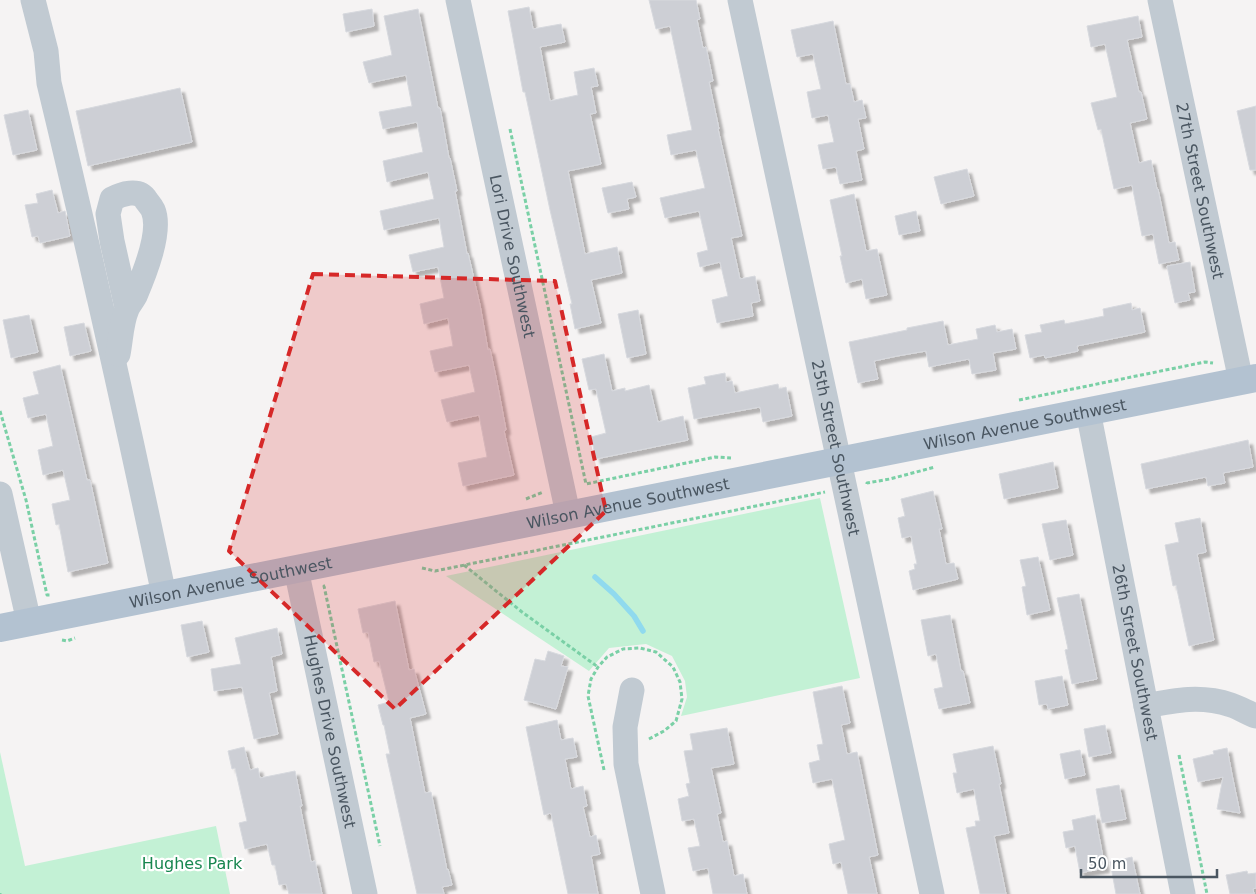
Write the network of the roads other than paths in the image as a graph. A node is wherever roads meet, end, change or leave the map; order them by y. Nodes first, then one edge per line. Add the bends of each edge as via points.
1 (33, 0) edge
2 (458, 0) edge
3 (740, 0) edge
4 (1160, 0) edge
5 (127, 308) dead end
6 (116, 369) junction
7 (1245, 373) edge
8 (1088, 411) junction
9 (839, 461) junction
10 (0, 494) edge
11 (568, 514) junction
12 (296, 569) junction
13 (164, 595) junction
14 (29, 622) junction
15 (0, 628) edge
16 (632, 690) dead end
17 (1146, 706) junction
18 (1256, 716) edge
19 (365, 894) edge
20 (653, 894) edge
21 (932, 894) edge
22 (1183, 894) edge

1 - 6 street via 46,52 49,83
2 - 11 street, Lori Drive Southwest
3 - 9 street, 25th Street Southwest
4 - 7 street, 27th Street Southwest
5 - 6 street
6 - 13 street
7 - 8 main road, Wilson Avenue Southwest
8 - 9 main road, Wilson Avenue Southwest
8 - 17 street, 26th Street Southwest
9 - 11 main road, Wilson Avenue Southwest
9 - 21 street, 25th Street Southwest
10 - 14 street
11 - 12 main road, Wilson Avenue Southwest
12 - 13 main road, Wilson Avenue Southwest
12 - 19 street, Hughes Drive Southwest
13 - 14 main road, Wilson Avenue Southwest
14 - 15 main road, Wilson Avenue Southwest
16 - 20 street via 625,727 626,764
17 - 18 street via 1178,700 1210,700 1232,705
17 - 22 street, 26th Street Southwest

